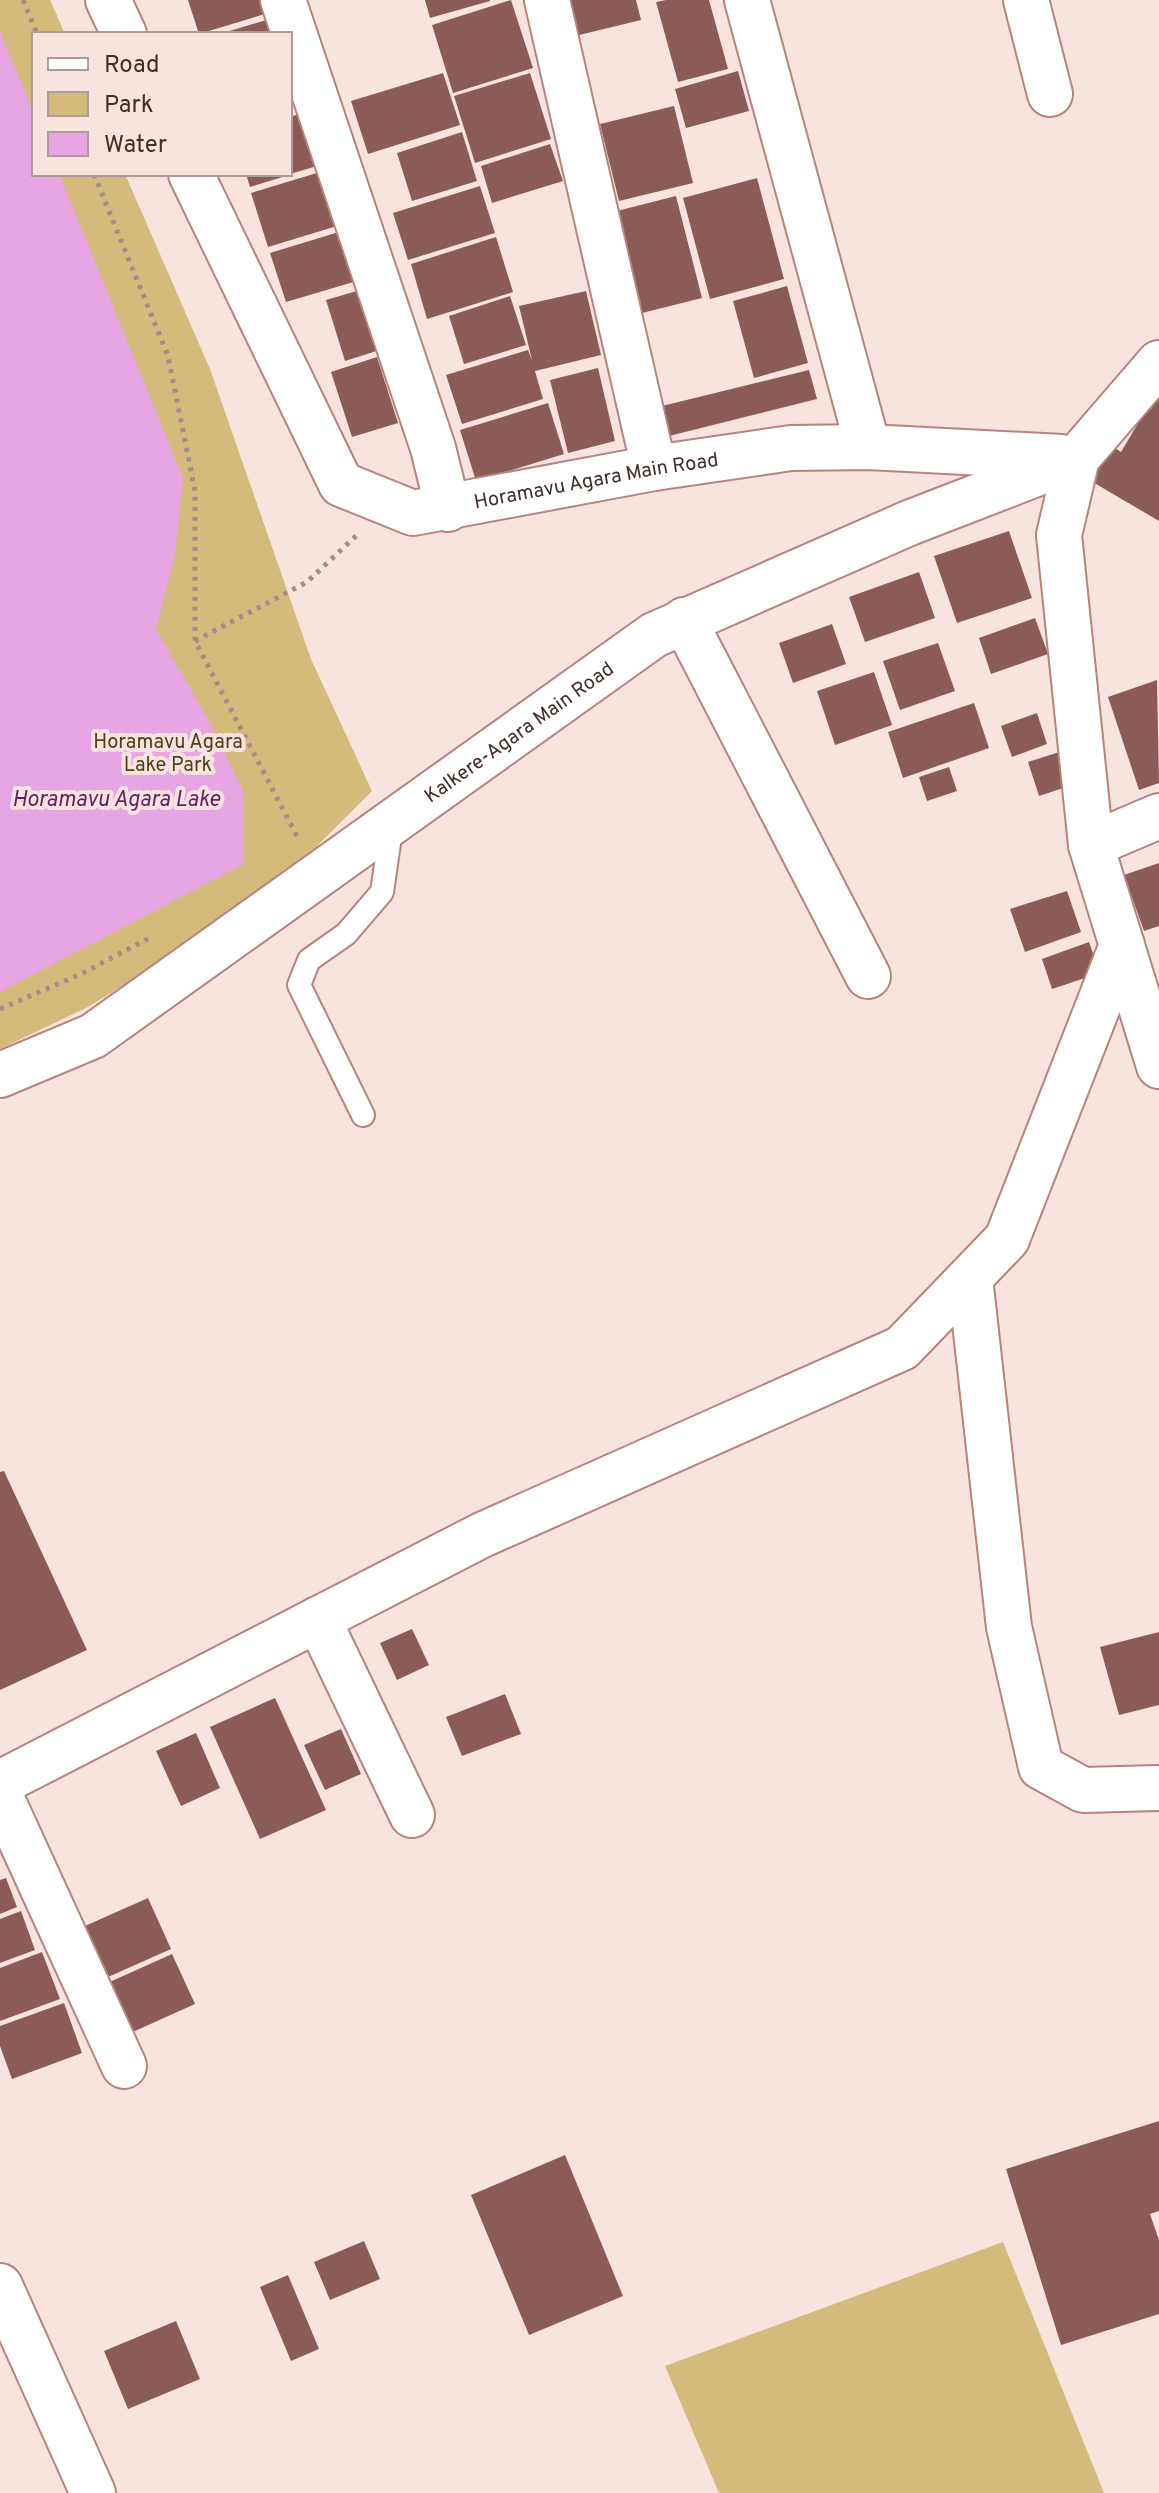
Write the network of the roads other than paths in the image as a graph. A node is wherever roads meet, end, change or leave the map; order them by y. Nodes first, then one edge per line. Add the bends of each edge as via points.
1 (108, 0) edge
2 (283, 0) edge
3 (547, 0) edge
4 (747, 0) edge
5 (1026, 0) edge
6 (123, 32) edge
7 (1050, 94) dead end
8 (192, 176) edge
9 (1159, 363) edge
10 (868, 447) junction
11 (1077, 458) junction
12 (654, 468) junction
13 (448, 509) junction
14 (684, 620) junction
15 (1159, 816) edge
16 (392, 822) junction
17 (1091, 845) junction
18 (1122, 945) junction
19 (868, 976) dead end
20 (1159, 1066) edge
21 (0, 1075) edge
22 (363, 1115) dead end
23 (970, 1278) junction
24 (318, 1619) junction
25 (0, 1783) edge
26 (1159, 1788) edge
27 (0, 1795) edge
28 (412, 1815) dead end
29 (124, 2066) dead end
30 (0, 2286) edge
31 (90, 2492) edge

1 - 6 street
2 - 13 street via 433,448
3 - 12 street
4 - 10 street
5 - 7 street
8 - 13 street, Horamavu Agara Main Road via 341,484 413,513
9 - 11 street
10 - 11 street, Horamavu Agara Main Road
10 - 12 street, Horamavu Agara Main Road via 791,448
11 - 14 street, Kalkere-Agara Main Road
11 - 17 street via 1059,535
12 - 13 street, Horamavu Agara Main Road
14 - 16 street, Kalkere-Agara Main Road via 654,635
14 - 19 street
15 - 17 street
16 - 21 street, Kalkere-Agara Main Road via 93,1036
16 - 22 lane via 382,892 346,934 309,960 299,985
17 - 18 street
18 - 20 street
18 - 23 street via 1007,1239
23 - 24 street via 902,1348 482,1535
23 - 26 street via 1009,1627 1041,1767 1083,1790
24 - 25 street
24 - 28 street
27 - 29 street
30 - 31 street

